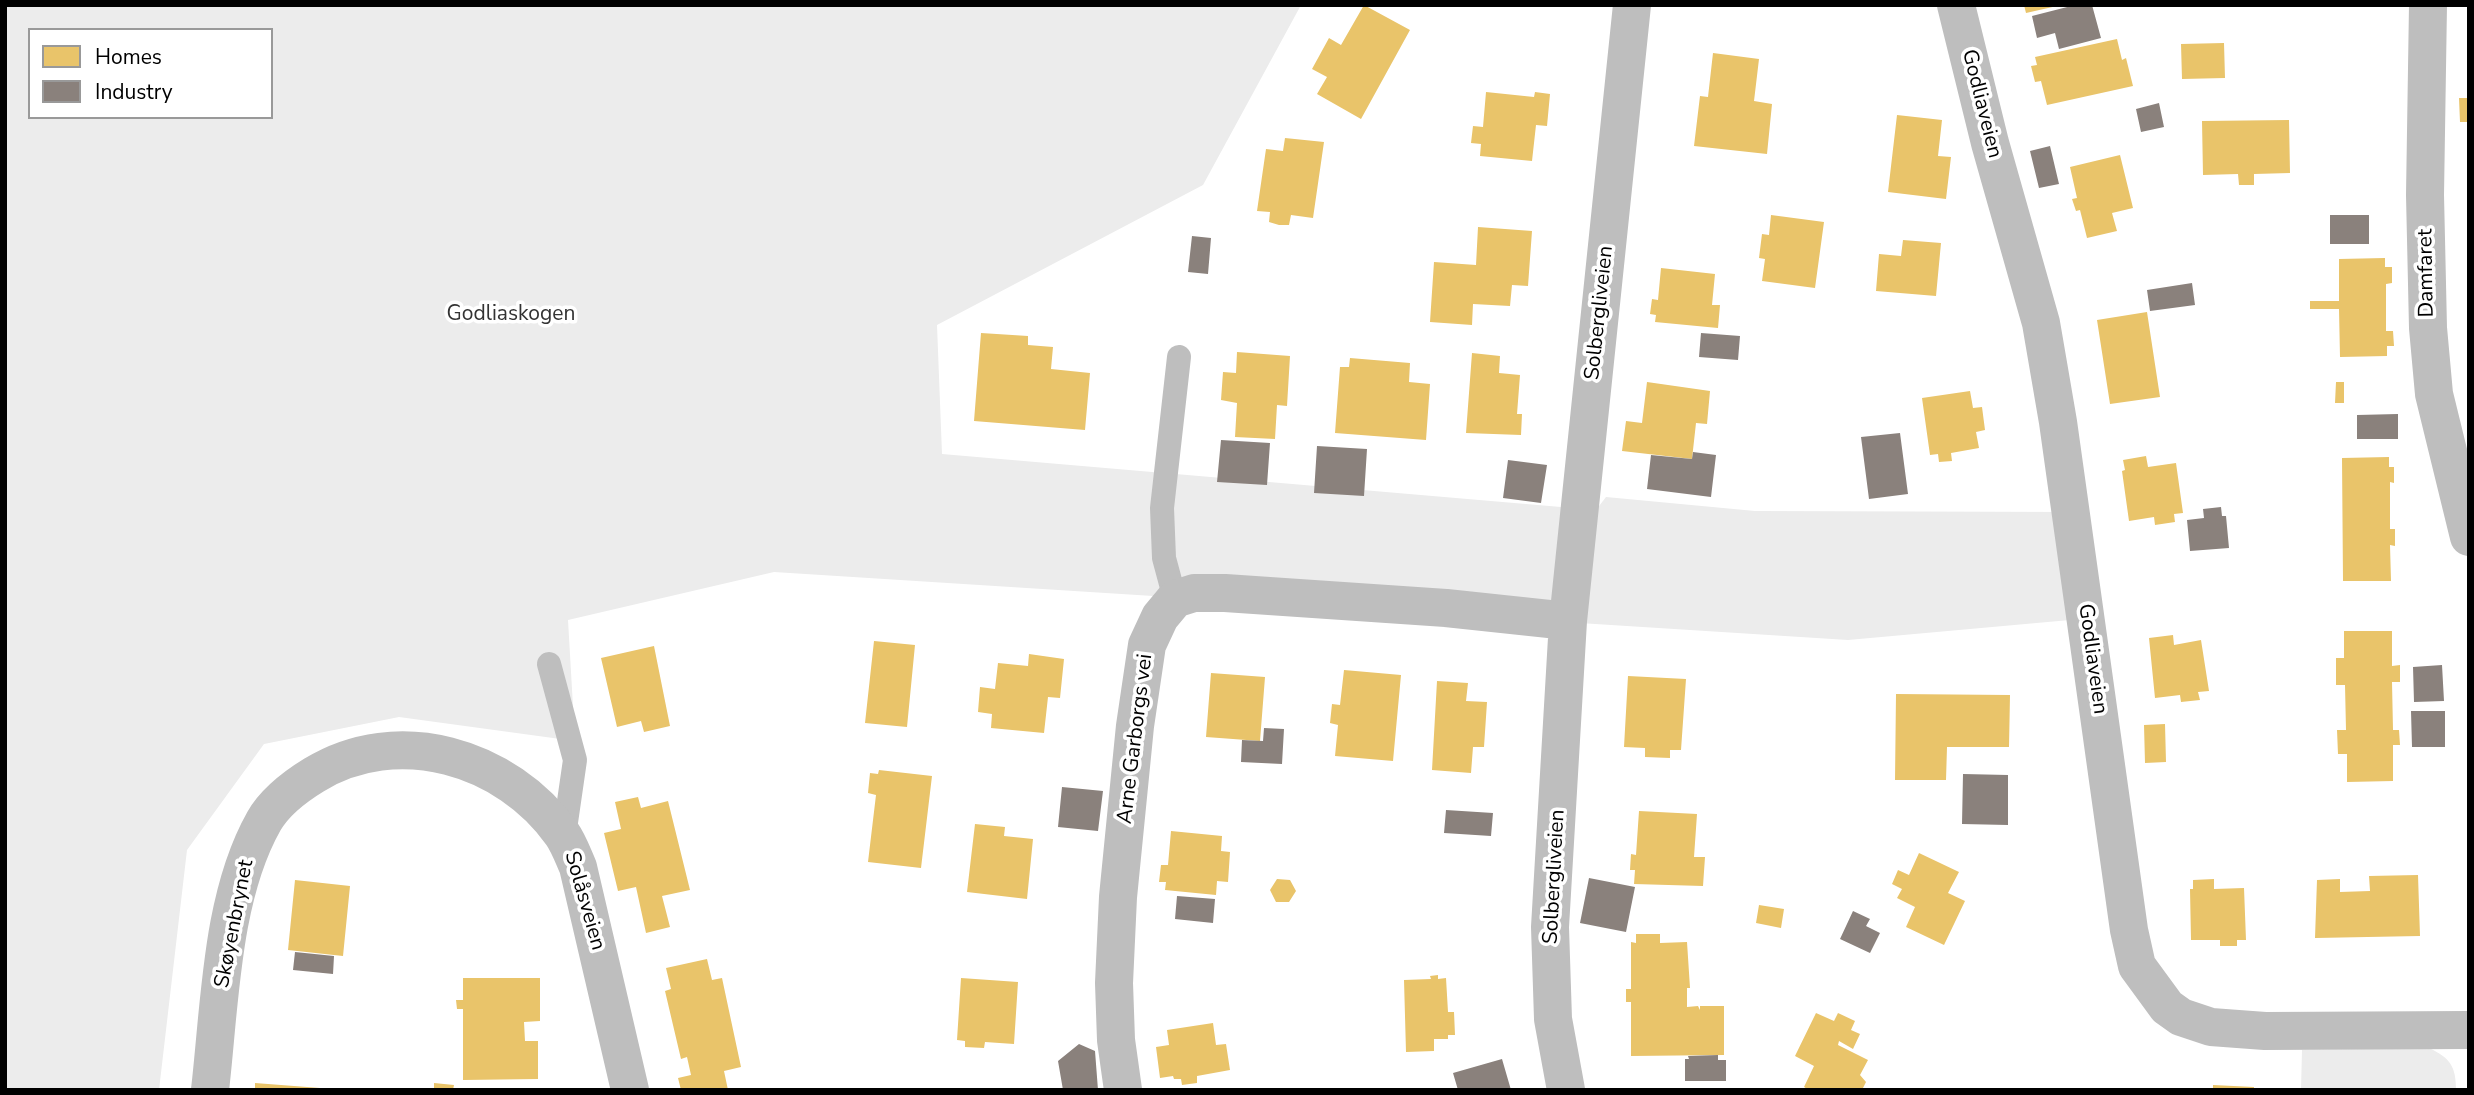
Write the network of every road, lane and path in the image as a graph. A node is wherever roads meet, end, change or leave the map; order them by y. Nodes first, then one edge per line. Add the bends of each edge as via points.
1 (1632, 5) edge
2 (1956, 5) edge
3 (2428, 5) edge
4 (1180, 357) dead end
5 (2469, 537) edge
6 (1175, 599) junction
7 (1568, 621) junction
8 (549, 664) dead end
9 (425, 751) joint
10 (564, 836) junction
11 (2469, 1030) edge
12 (210, 1090) edge
13 (630, 1090) edge
14 (1124, 1090) edge
15 (1566, 1090) edge

1 - 7 street, Solbergliveien
2 - 11 street, Godliaveien via 2040,323 2137,966 2167,1007 2211,1027
3 - 5 street, Damfaret via 2428,328 2434,394
4 - 6 lane via 1162,508 1164,558
6 - 7 street via 1194,593 1226,593
6 - 14 street, Arne Garborgs vei via 1147,645 1133,739 1114,983
7 - 15 street, Solbergliveien via 1550,927 1553,1019
8 - 10 lane via 575,760
9 - 10 street, Solåsveien via 472,763 513,784
9 - 12 street, Skøyenbrynet via 381,750 335,762 296,786 266,817 246,855 228,939
10 - 13 street, Solåsveien via 579,867

